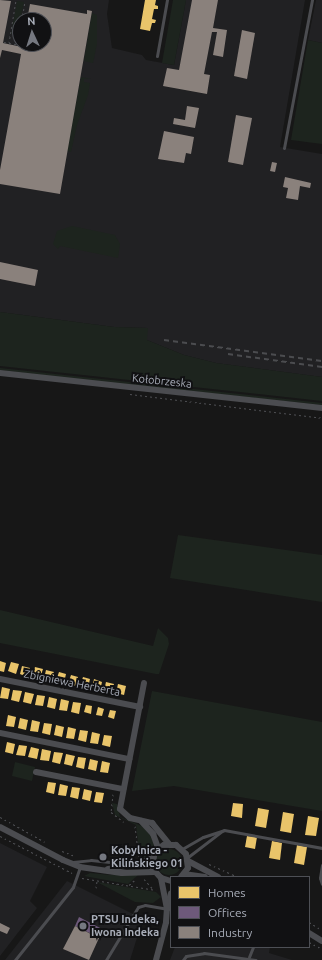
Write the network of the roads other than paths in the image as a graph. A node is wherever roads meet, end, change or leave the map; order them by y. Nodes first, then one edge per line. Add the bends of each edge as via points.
1 (167, 0) edge
2 (312, 0) edge
3 (157, 56) dead end
4 (284, 148) dead end
5 (0, 373) edge
6 (322, 408) edge
7 (0, 679) edge
8 (144, 683) dead end
9 (140, 707) junction
10 (0, 733) edge
11 (129, 759) junction
12 (36, 772) dead end
13 (123, 789) junction
14 (141, 821) junction
15 (0, 827) edge
16 (224, 830) junction
17 (169, 844) junction
18 (158, 848) junction
19 (182, 848) junction
20 (322, 848) edge
21 (152, 858) junction
22 (188, 859) junction
23 (68, 863) junction
24 (132, 865) junction
25 (322, 865) edge
26 (80, 867) junction
27 (104, 870) junction
28 (154, 872) junction
29 (182, 876) edge
30 (216, 876) edge
31 (161, 878) junction
32 (170, 881) edge
33 (322, 884) edge
34 (170, 897) edge
35 (167, 909) junction
36 (168, 922) edge
37 (310, 935) edge
38 (322, 941) edge
39 (253, 948) edge
40 (249, 958) junction
41 (15, 960) edge
42 (106, 960) edge
43 (156, 960) edge
44 (183, 960) edge
45 (256, 960) edge

1 - 3 lane
2 - 4 lane
5 - 6 street, Kołobrzeska
7 - 9 street, Zbigniewa Herberta
8 - 9 street
9 - 11 street
10 - 11 street
11 - 13 street
12 - 13 street
13 - 14 street via 120,809 124,816
14 - 17 street via 148,821 158,827
14 - 18 street via 153,834
15 - 23 street
16 - 19 lane via 203,836
16 - 20 lane
16 - 22 lane
17 - 18 street
17 - 19 street
18 - 21 street
19 - 22 street
21 - 24 street
21 - 28 street
22 - 29 street
22 - 30 street
23 - 24 lane via 90,860
23 - 26 street
24 - 27 street
25 - 33 lane
26 - 27 street
26 - 41 lane via 73,887
27 - 28 street
28 - 31 street
31 - 32 street
31 - 35 street
34 - 35 street
35 - 36 street
35 - 42 lane via 145,905 138,907
36 - 43 street
37 - 38 street
39 - 40 lane
40 - 44 lane via 204,952 186,956
40 - 45 lane

